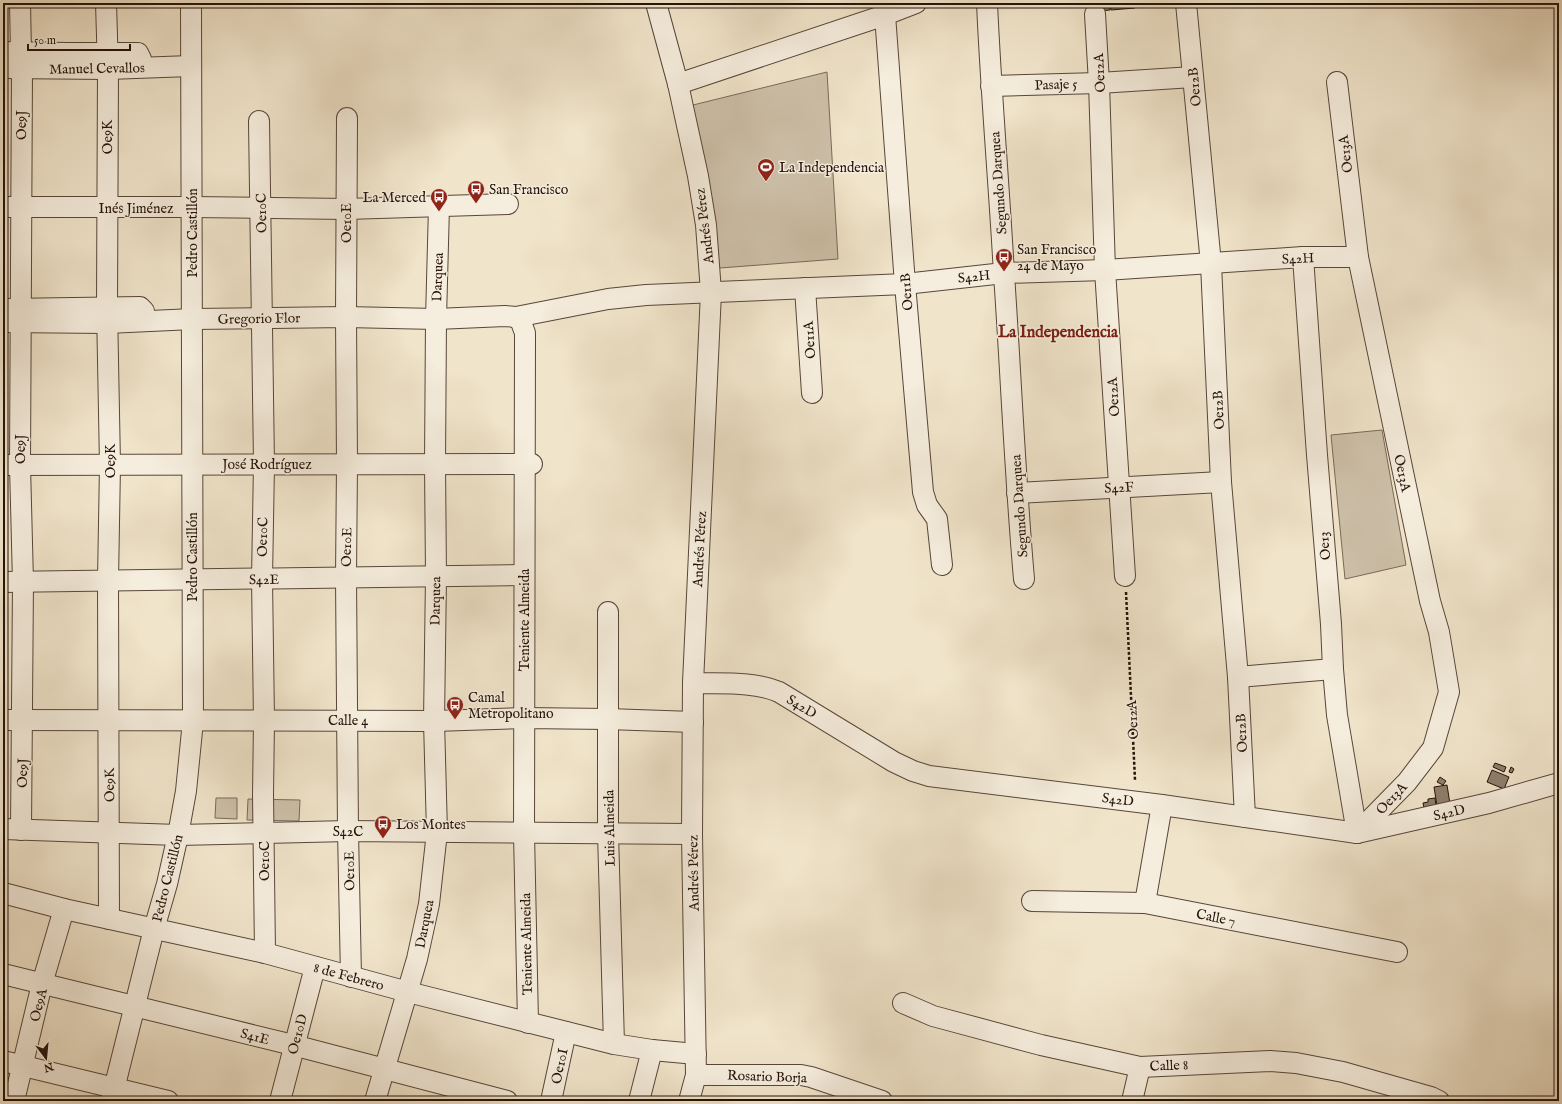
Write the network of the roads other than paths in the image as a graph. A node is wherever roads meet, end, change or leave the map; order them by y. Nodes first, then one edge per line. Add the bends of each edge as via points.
1 (20, 3) edge
2 (106, 3) edge
3 (191, 3) edge
4 (656, 3) edge
5 (916, 3) edge
6 (987, 3) edge
7 (1186, 3) edge
8 (1096, 14) dead end
9 (885, 15) junction
10 (12, 60) edge
11 (107, 61) junction
12 (191, 66) junction
13 (1193, 77) junction
14 (1099, 82) junction
15 (1337, 82) dead end
16 (678, 84) junction
17 (991, 86) junction
18 (347, 118) dead end
19 (259, 121) dead end
20 (508, 204) dead end
21 (439, 206) junction
22 (12, 207) edge
23 (192, 207) junction
24 (107, 208) junction
25 (261, 209) junction
26 (346, 209) junction
27 (1303, 257) junction
28 (1358, 257) junction
29 (1211, 264) junction
30 (1105, 270) junction
31 (1004, 273) junction
32 (905, 284) junction
33 (805, 288) junction
34 (711, 292) junction
35 (107, 315) junction
36 (12, 316) edge
37 (346, 317) junction
38 (516, 317) junction
39 (262, 318) junction
40 (193, 319) junction
41 (436, 319) junction
42 (812, 393) dead end
43 (110, 464) junction
44 (192, 464) junction
45 (264, 464) junction
46 (347, 464) junction
47 (435, 464) junction
48 (528, 464) junction
49 (12, 465) edge
50 (1221, 482) junction
51 (1118, 487) junction
52 (1017, 493) junction
53 (942, 564) dead end
54 (524, 575) junction
55 (436, 576) junction
56 (1125, 576) road end
57 (346, 577) junction
58 (262, 579) junction
59 (1024, 579) dead end
60 (108, 580) junction
61 (192, 580) junction
62 (3, 582) edge
63 (23, 582) junction
64 (608, 612) dead end
65 (1333, 669) junction
66 (1238, 677) junction
67 (693, 683) junction
68 (524, 718) junction
69 (608, 719) junction
70 (3, 720) edge
71 (108, 720) junction
72 (348, 720) junction
73 (23, 721) junction
74 (193, 721) junction
75 (264, 721) junction
76 (434, 721) junction
77 (693, 722) junction
78 (1559, 783) edge
79 (1162, 805) junction
80 (1245, 817) junction
81 (12, 830) edge
82 (348, 831) junction
83 (109, 832) junction
84 (264, 832) junction
85 (437, 832) junction
86 (524, 833) junction
87 (608, 833) junction
88 (1357, 833) junction
89 (692, 834) junction
90 (178, 835) junction
91 (3, 893) edge
92 (1032, 901) dead end
93 (1145, 903) junction
94 (64, 909) junction
95 (109, 919) junction
96 (154, 929) junction
97 (1397, 952) dead end
98 (265, 953) junction
99 (316, 967) junction
100 (3, 974) edge
101 (351, 977) junction
102 (42, 984) junction
103 (408, 992) junction
104 (903, 1003) dead end
105 (134, 1005) junction
106 (528, 1023) junction
107 (566, 1032) junction
108 (614, 1044) junction
109 (293, 1045) junction
110 (652, 1050) junction
111 (696, 1054) junction
112 (3, 1061) edge
113 (1140, 1066) junction
114 (22, 1067) junction
115 (384, 1069) junction
116 (696, 1075) junction
117 (112, 1095) edge
118 (14, 1101) edge
119 (168, 1101) edge
120 (280, 1101) edge
121 (375, 1101) edge
122 (507, 1101) edge
123 (551, 1101) edge
124 (639, 1101) edge
125 (689, 1101) edge
126 (882, 1101) edge
127 (1132, 1101) edge
128 (1439, 1101) edge

1 - 10 street, Oe9J
2 - 11 street, Oe9K
3 - 12 street, Pedro Castillón
4 - 16 street, Andrés Pérez
5 - 9 street
6 - 17 street, Segundo Darquea
7 - 13 street, Oe12B
8 - 14 street, Oe12A
9 - 16 street
9 - 32 street, Oe11B
10 - 11 street, Manuel Cevallos
10 - 22 street, Oe9J
11 - 12 street, Manuel Cevallos via 141,67
11 - 24 street, Oe9K
12 - 23 street, Pedro Castillón
13 - 14 street, Pasaje 5
13 - 29 street, Oe12B
14 - 17 street, Pasaje 5
14 - 30 street, Oe12A
15 - 28 street, Oe13A
16 - 34 street, Andrés Pérez via 706,225
17 - 31 street, Segundo Darquea
18 - 26 street, Oe10E
19 - 25 street, Oe10C
20 - 21 street, Inés Jiménez
21 - 26 street, Inés Jiménez
21 - 41 street, Darquea
22 - 24 street, Inés Jiménez
22 - 36 street, Oe9J
23 - 24 street, Inés Jiménez
23 - 25 street, Inés Jiménez
23 - 40 street, Pedro Castillón
24 - 35 street, Oe9K
25 - 26 street, Inés Jiménez
25 - 39 street, Oe10C
26 - 37 street, Oe10E
27 - 28 street, S42H
27 - 29 street, S42H
27 - 65 street, Oe13
28 - 88 street, Oe13A via 1428,593 1439,632 1448,692 1433,748 1407,782
29 - 30 street, S42H
29 - 50 street, Oe12B
30 - 31 street, S42H
30 - 51 street, Oe12A
31 - 32 street, S42H
31 - 52 street, Segundo Darquea
32 - 33 street, S42H
32 - 53 street, Oe11B via 923,492 927,505 937,519
33 - 34 street, S42H
33 - 42 street, Oe11A
34 - 38 street, S42H via 608,299
34 - 67 street, Andrés Pérez
35 - 36 street, Gregorio Flor
35 - 40 street, Gregorio Flor via 145,321
35 - 43 street, Oe9K
36 - 49 street, Oe9J
37 - 39 street, Gregorio Flor
37 - 41 street, Gregorio Flor
37 - 46 street, Oe10E
38 - 41 street, Gregorio Flor
38 - 48 street, Teniente Almeida via 525,333
39 - 40 street, Gregorio Flor
39 - 45 street, Oe10C
40 - 44 street, Pedro Castillón
41 - 47 street, Darquea
43 - 44 street, José Rodríguez
43 - 49 street, José Rodríguez
43 - 60 street, Oe9K
44 - 45 street, José Rodríguez
44 - 61 street, Pedro Castillón
45 - 46 street, José Rodríguez
45 - 58 street, Oe10C
46 - 47 street, José Rodríguez
46 - 57 street, Oe10E
47 - 48 street, José Rodríguez
47 - 55 street, Darquea
48 - 54 street, Teniente Almeida
49 - 63 street, Oe9J
50 - 51 street, S42F
50 - 66 street, Oe12B
51 - 52 street, S42F
51 - 56 street, Oe12A
52 - 59 street, Segundo Darquea
54 - 55 street, S42E
54 - 68 street, Teniente Almeida
55 - 57 street, S42E
55 - 76 street, Darquea
57 - 58 street, S42E
57 - 72 street, Oe10E
58 - 61 street, S42E
58 - 75 street, Oe10C
60 - 61 street, S42E
60 - 63 street, S42E
60 - 71 street, Oe9K
61 - 74 street, Pedro Castillón
62 - 63 street, S42E
63 - 73 street, Oe9J
64 - 69 street, Luis Almeida
65 - 66 street
65 - 88 street, Oe13 via 1337,715
66 - 80 street, Oe12B
67 - 77 street, Andrés Pérez
67 - 79 street, S42D via 751,684 779,692 894,762 929,776
68 - 69 street, Calle 4
68 - 76 street, Calle 4
68 - 86 street, Teniente Almeida
69 - 77 street, Calle 4
69 - 87 street, Luis Almeida
70 - 73 street, Calle 4
71 - 73 street, Calle 4
71 - 74 street, Calle 4
71 - 83 street, Oe9K
72 - 75 street, Calle 4
72 - 76 street, Calle 4
72 - 82 street, Oe10E
73 - 81 street, Oe9J
74 - 75 street, Calle 4
74 - 90 street, Pedro Castillón via 186,791
75 - 84 street, Oe10C
76 - 85 street, Darquea
77 - 89 street, Andrés Pérez
78 - 88 street, S42D via 1489,803
79 - 80 street, S42D
79 - 93 street
80 - 88 street, S42D
81 - 83 street, S42C
82 - 84 street, S42C
82 - 85 street, S42C
82 - 101 street, Oe10E
83 - 90 street, S42C
83 - 95 street, Oe9K
84 - 90 street, S42C
84 - 98 street, Oe10C
85 - 86 street, S42C
85 - 103 street, Darquea via 429,904
86 - 87 street, S42C
86 - 106 street, Teniente Almeida
87 - 89 street, S42C
87 - 108 street, Luis Almeida
89 - 111 street, Andrés Pérez
90 - 96 street, Pedro Castillón
91 - 94 street, 8 de Febrero
92 - 93 street, Calle 7
93 - 97 street, Calle 7
94 - 95 street, 8 de Febrero
94 - 102 street, Oe9A
95 - 96 street, 8 de Febrero
96 - 98 street, 8 de Febrero
96 - 105 street, Pedro Castillón
98 - 99 street, 8 de Febrero
99 - 101 street, 8 de Febrero
99 - 109 street, Oe10D
100 - 102 street, S41E
101 - 103 street, 8 de Febrero
102 - 105 street, S41E
102 - 114 street, Oe9A
103 - 106 street, 8 de Febrero
103 - 115 street
104 - 113 street, Calle 8 via 934,1016 1041,1045
105 - 109 street, S41E
105 - 117 street, Pedro Castillón
106 - 107 street, 8 de Febrero
107 - 108 street, 8 de Febrero
107 - 123 street, Oe10I
108 - 110 street, 8 de Febrero
109 - 115 street, S41E
109 - 120 street, Oe10D
110 - 111 street, 8 de Febrero
110 - 124 street
111 - 116 street, Andrés Pérez
112 - 114 street
113 - 127 street
113 - 128 street, Calle 8 via 1270,1061 1296,1063 1343,1072
114 - 117 street
114 - 118 street, Oe9A
115 - 121 street
115 - 122 street, S41E
116 - 125 street, Andrés Pérez
116 - 126 street, Rosario Borja via 801,1075
117 - 119 street

